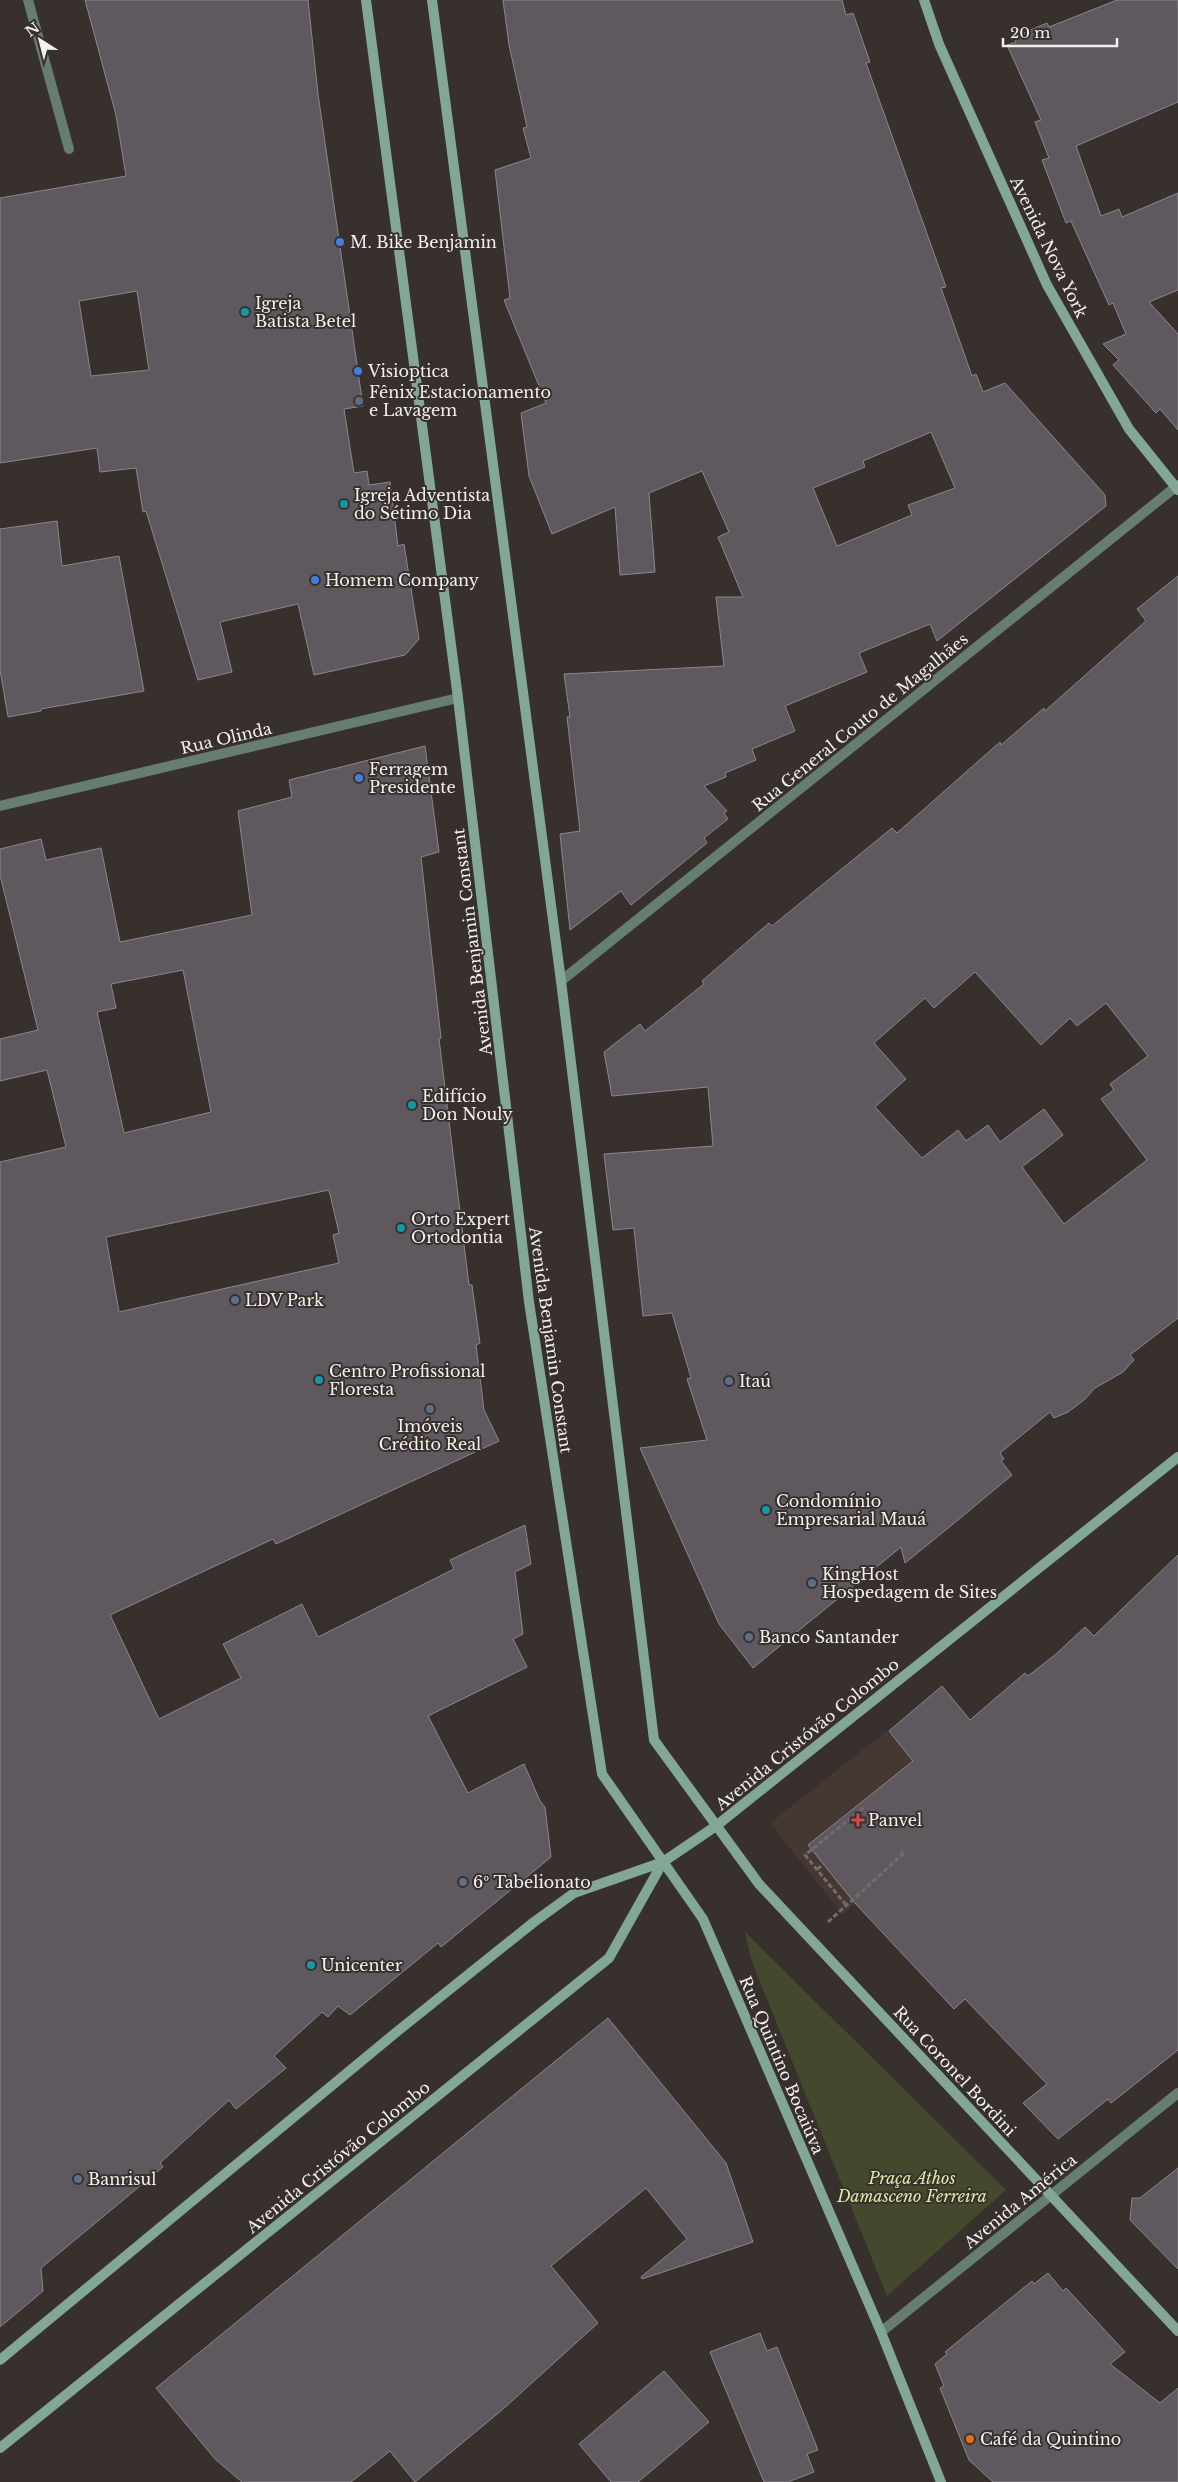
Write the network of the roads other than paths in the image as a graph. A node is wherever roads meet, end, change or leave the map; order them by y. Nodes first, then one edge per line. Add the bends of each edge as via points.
1 (28, 0) edge
2 (366, 0) edge
3 (432, 0) edge
4 (924, 0) edge
5 (70, 149) dead end
6 (1177, 488) edge
7 (458, 698) junction
8 (0, 806) edge
9 (561, 982) junction
10 (1178, 1457) edge
11 (716, 1826) junction
12 (663, 1862) junction
13 (1178, 2093) edge
14 (1051, 2196) junction
15 (1178, 2331) edge
16 (881, 2332) junction
17 (0, 2360) edge
18 (0, 2448) edge
19 (940, 2482) edge

1 - 5 street
2 - 7 main road, Avenida Benjamin Constant
3 - 9 main road
4 - 6 main road, Avenida Nova York via 939,44 1047,284 1129,429
6 - 9 street, Rua General Couto de Magalhães
7 - 8 street, Rua Olinda
7 - 12 main road, Avenida Benjamin Constant via 529,1302 602,1774
9 - 11 main road via 654,1740
10 - 11 main road, Avenida Cristóvão Colombo
11 - 12 main road, Avenida Cristóvão Colombo
11 - 14 main road, Rua Coronel Bordini via 758,1884
12 - 16 main road, Rua Quintino Bocaiúva via 703,1919
12 - 17 main road, Avenida Cristóvão Colombo via 574,1893 534,1922
12 - 18 main road, Avenida Cristóvão Colombo via 609,1958
13 - 14 street, Avenida América
14 - 15 main road, Rua Coronel Bordini
14 - 16 street, Avenida América
16 - 19 main road, Rua Quintino Bocaiúva

